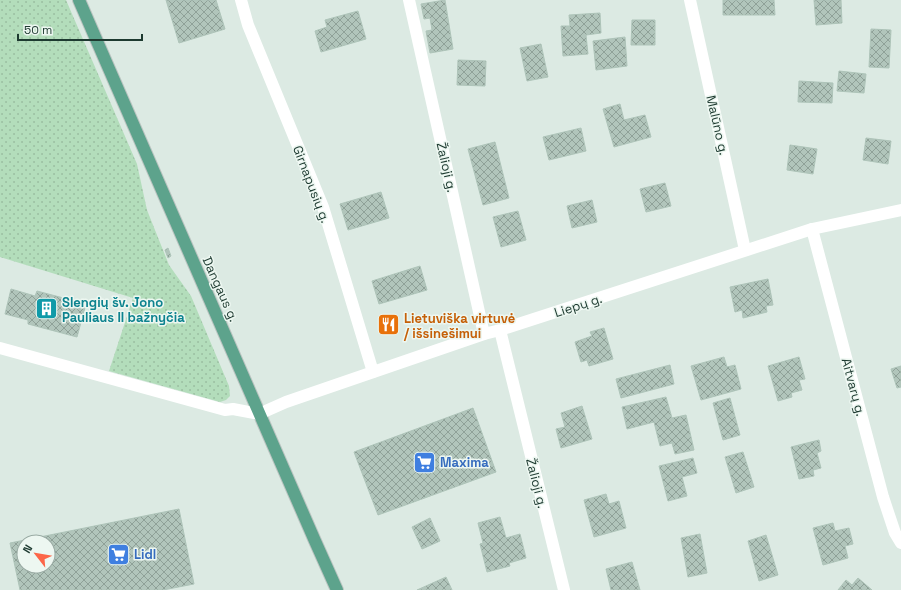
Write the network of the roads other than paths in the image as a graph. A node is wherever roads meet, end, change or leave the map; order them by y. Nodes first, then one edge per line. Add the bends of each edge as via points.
1 (79, 0) edge
2 (241, 0) edge
3 (409, 0) edge
4 (690, 0) edge
5 (901, 210) edge
6 (812, 229) junction
7 (745, 250) junction
8 (500, 330) junction
9 (484, 334) junction
10 (0, 348) edge
11 (373, 372) junction
12 (259, 414) junction
13 (901, 543) edge
14 (337, 590) edge
15 (564, 590) edge

1 - 12 main road, Dangaus g.
2 - 11 street, Girnapusių g. via 248,25 323,207
3 - 9 street, Žalioji g.
4 - 7 street, Malūno g.
5 - 6 street, Liepų g.
6 - 7 street, Liepų g.
6 - 13 street, Aitvarų g. via 883,497
7 - 8 street, Liepų g.
8 - 9 street, Liepų g.
8 - 15 street, Žalioji g.
9 - 11 street, Liepų g.
10 - 12 street via 217,408
11 - 12 street, Liepų g.
12 - 14 main road, Dangaus g.

